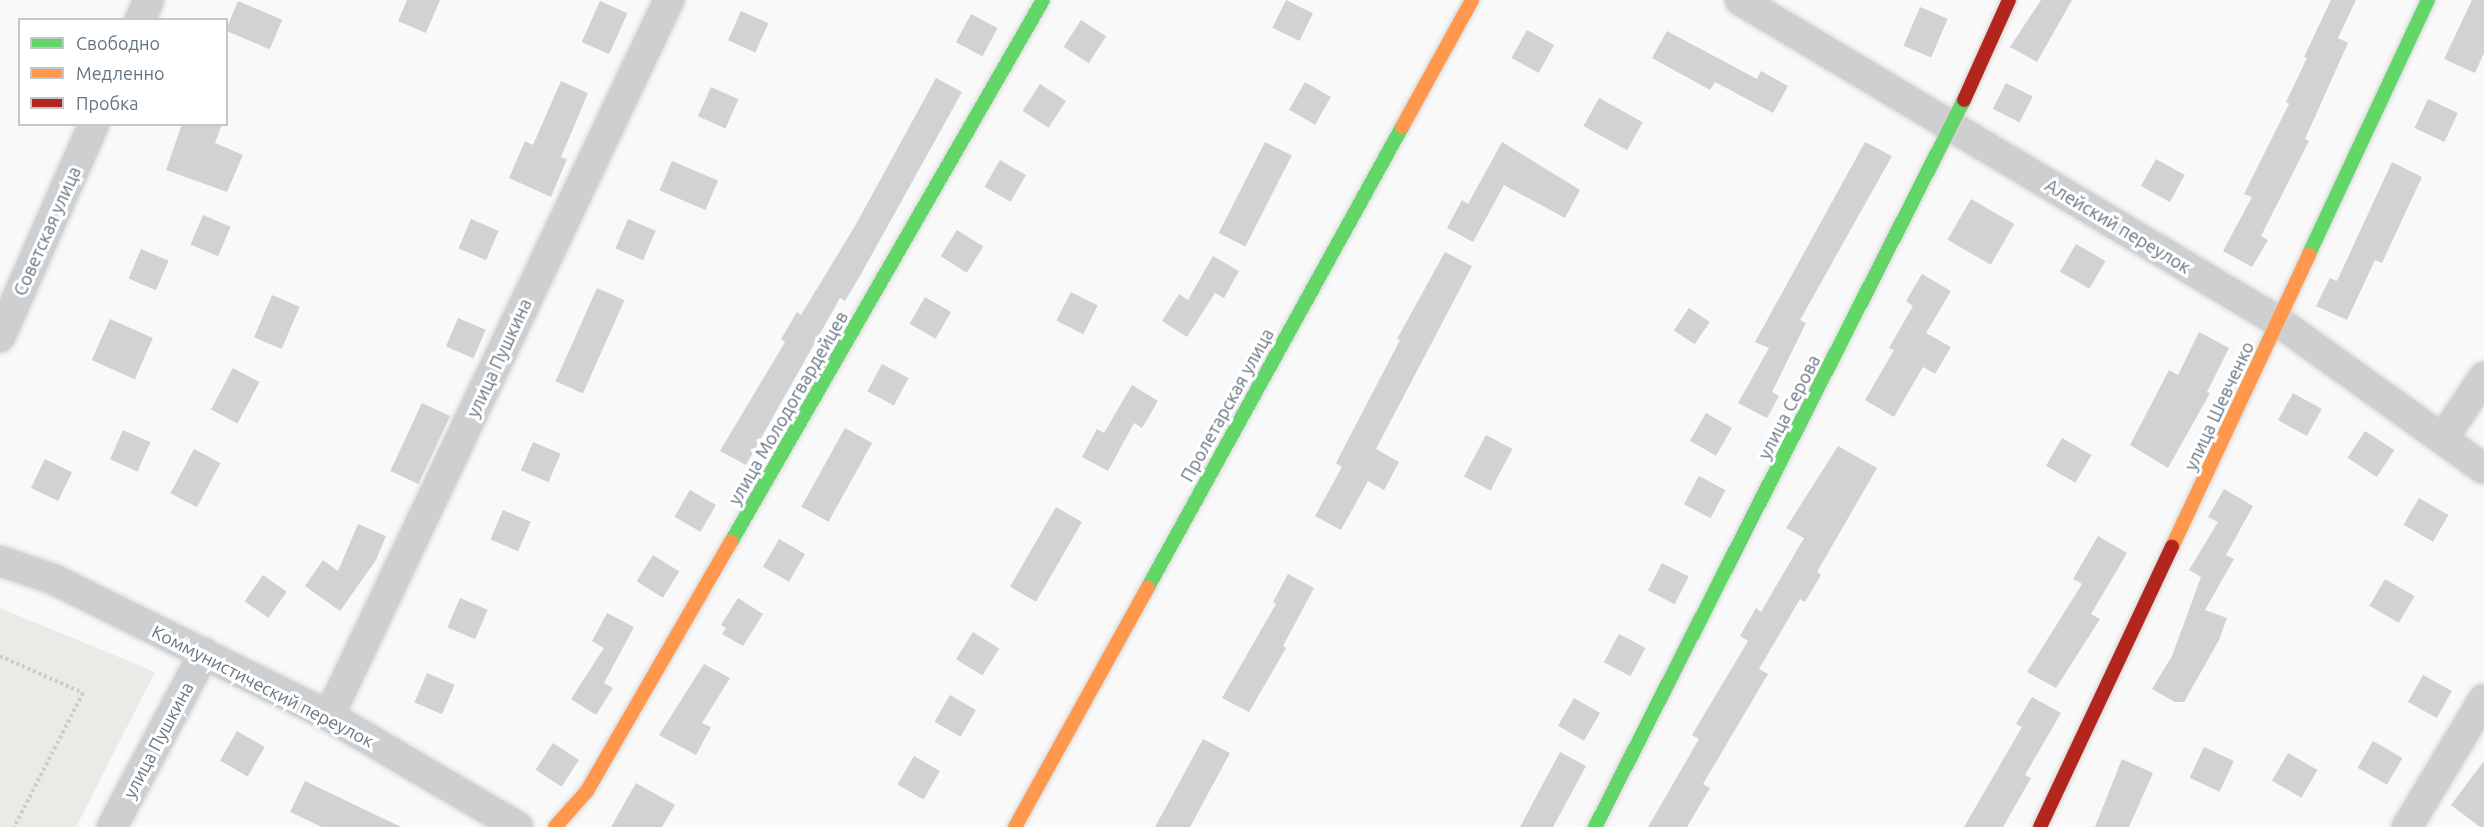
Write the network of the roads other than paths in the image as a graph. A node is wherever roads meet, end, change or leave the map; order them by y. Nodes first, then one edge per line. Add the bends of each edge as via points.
1 (149, 0) edge
2 (669, 0) edge
3 (1043, 0) edge
4 (1472, 0) edge
5 (1740, 0) edge
6 (2009, 0) edge
7 (2428, 0) edge
8 (141, 18) edge
9 (93, 126) edge
10 (1952, 128) junction
11 (2279, 322) junction
12 (0, 337) edge
13 (2484, 377) edge
14 (2444, 437) junction
15 (2484, 469) edge
16 (0, 561) edge
17 (204, 653) junction
18 (2484, 699) edge
19 (329, 716) junction
20 (112, 827) edge
21 (518, 827) edge
22 (555, 827) edge
23 (1014, 827) edge
24 (1594, 827) edge
25 (2040, 827) edge
26 (2407, 827) edge

1 - 8 street
2 - 19 street, улица Пушкина
3 - 22 street, улица Молодогвардейцев via 587,791
4 - 23 street, Пролетарская улица
5 - 10 street, Алейский переулок
6 - 10 street, улица Серова
7 - 11 street, улица Шевченко
9 - 12 street, Советская улица
10 - 11 street, Алейский переулок
10 - 24 street, улица Серова
11 - 14 street, Алейский переулок
11 - 25 street, улица Шевченко
13 - 14 street
14 - 15 street, Алейский переулок
16 - 17 street, Коммунистический переулок via 53,579
17 - 19 street, Коммунистический переулок
17 - 20 street, улица Пушкина
18 - 26 street
19 - 21 street, Коммунистический переулок

